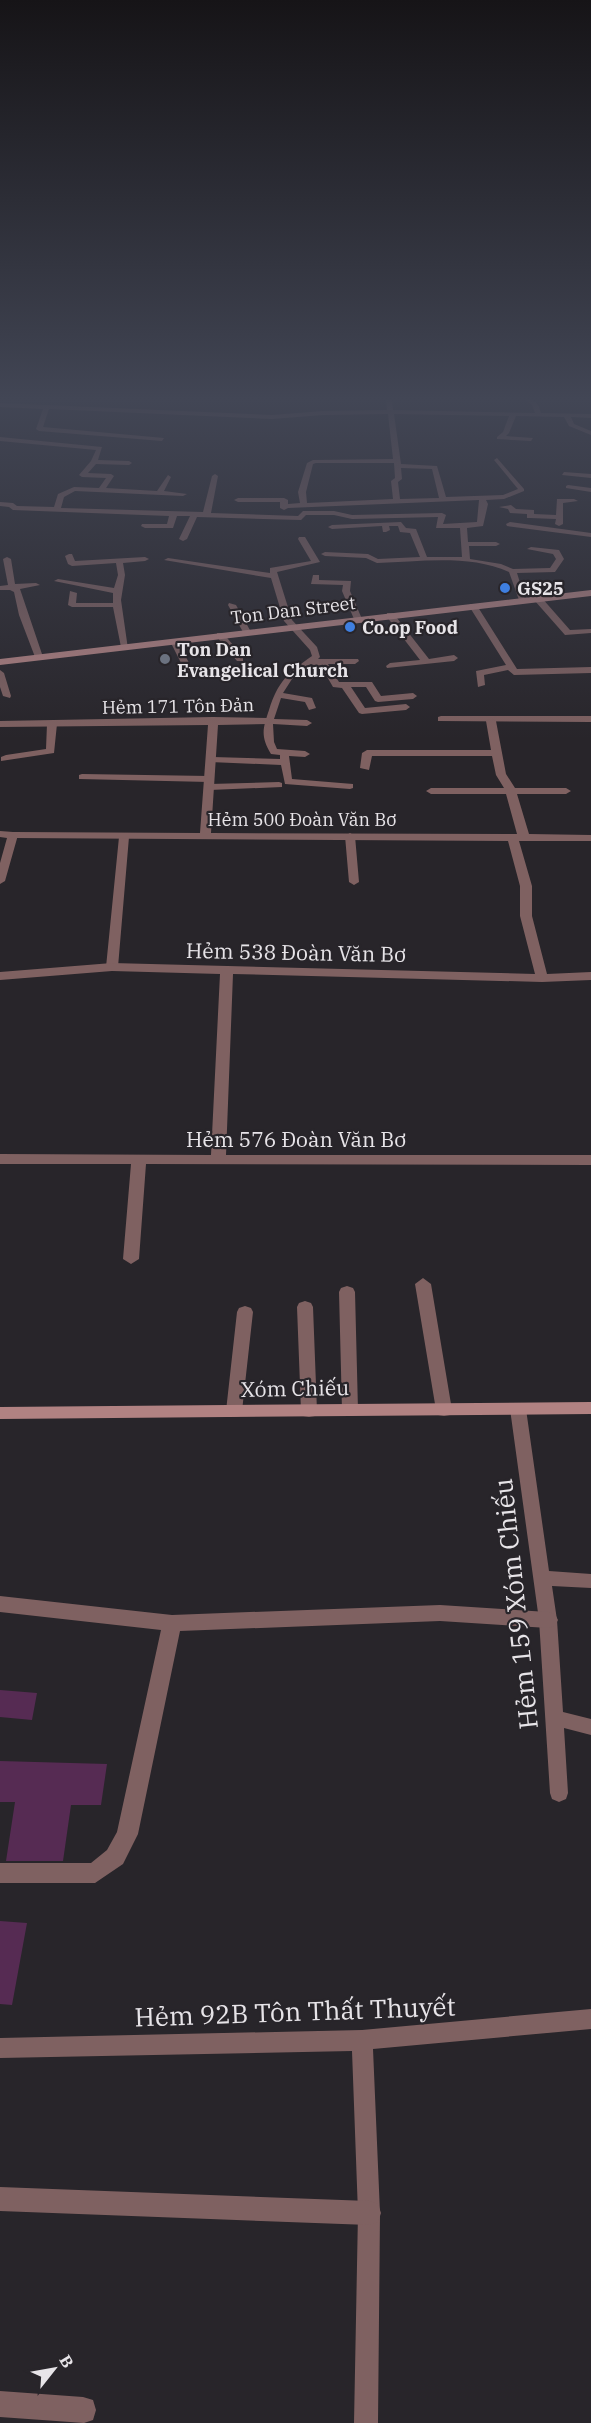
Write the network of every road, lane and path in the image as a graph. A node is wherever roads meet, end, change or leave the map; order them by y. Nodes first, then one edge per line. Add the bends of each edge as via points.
1 (174, 513) edge
2 (195, 513) edge
3 (208, 513) edge
4 (284, 513) edge
5 (303, 513) edge
6 (334, 513) edge
7 (482, 513) edge
8 (531, 513) edge
9 (558, 513) edge
10 (530, 516) junction
11 (284, 517) junction
12 (558, 517) junction
13 (510, 524) dead end
14 (145, 526) dead end
15 (463, 526) junction
16 (332, 527) dead end
17 (529, 528) junction
18 (559, 532) junction
19 (591, 535) edge
20 (183, 538) dead end
21 (302, 538) dead end
22 (466, 544) junction
23 (496, 544) dead end
24 (531, 549) dead end
25 (325, 554) dead end
26 (69, 556) dead end
27 (424, 558) junction
28 (7, 559) dead end
29 (145, 559) dead end
30 (168, 560) dead end
31 (466, 560) junction
32 (119, 561) junction
33 (512, 572) junction
34 (275, 576) junction
35 (316, 577) dead end
36 (58, 581) dead end
37 (36, 585) dead end
38 (12, 587) junction
39 (0, 588) edge
40 (117, 591) junction
41 (73, 593) dead end
42 (591, 593) edge
43 (538, 599) junction
44 (523, 600) junction
45 (118, 605) junction
46 (232, 605) dead end
47 (473, 606) junction
48 (390, 615) junction
49 (358, 619) junction
50 (292, 627) junction
51 (591, 631) edge
52 (247, 632) junction
53 (220, 635) junction
54 (174, 641) junction
55 (125, 647) junction
56 (39, 657) junction
57 (453, 658) dead end
58 (240, 659) dead end
59 (310, 661) junction
60 (355, 661) dead end
61 (426, 661) junction
62 (0, 662) edge
63 (390, 666) dead end
64 (512, 669) junction
65 (189, 670) dead end
66 (591, 670) edge
67 (0, 673) edge
68 (345, 685) junction
69 (481, 685) dead end
70 (278, 694) junction
71 (8, 696) dead end
72 (412, 696) dead end
73 (406, 707) dead end
74 (312, 708) dead end
75 (591, 719) edge
76 (213, 720) junction
77 (441, 720) dead end
78 (268, 721) junction
79 (491, 721) junction
80 (308, 723) dead end
81 (0, 724) edge
82 (52, 724) junction
83 (497, 753) junction
84 (305, 754) dead end
85 (284, 758) junction
86 (4, 759) dead end
87 (213, 760) junction
88 (365, 768) dead end
89 (81, 777) dead end
90 (210, 783) junction
91 (279, 785) dead end
92 (350, 786) dead end
93 (510, 789) junction
94 (431, 791) dead end
95 (566, 791) dead end
96 (0, 834) edge
97 (13, 835) junction
98 (350, 836) junction
99 (124, 837) junction
100 (206, 837) junction
101 (519, 838) junction
102 (591, 838) edge
103 (0, 880) edge
104 (354, 882) dead end
105 (112, 967) junction
106 (227, 969) junction
107 (0, 976) edge
108 (591, 976) edge
109 (542, 978) junction
110 (139, 1158) junction
111 (0, 1159) edge
112 (591, 1160) edge
113 (218, 1161) junction
114 (131, 1259) dead end
115 (423, 1284) dead end
116 (347, 1292) dead end
117 (305, 1307) dead end
118 (245, 1312) dead end
119 (591, 1408) edge
120 (518, 1409) junction
121 (350, 1410) junction
122 (444, 1410) junction
123 (234, 1411) junction
124 (309, 1411) junction
125 (0, 1413) edge
126 (542, 1578) junction
127 (591, 1581) edge
128 (0, 1604) edge
129 (548, 1620) junction
130 (172, 1623) junction
131 (554, 1718) junction
132 (591, 1728) edge
133 (559, 1793) dead end
134 (0, 1873) edge
135 (591, 2019) edge
136 (362, 2040) junction
137 (0, 2048) edge
138 (0, 2199) edge
139 (369, 2212) junction
140 (0, 2404) edge
141 (83, 2410) dead end
142 (366, 2423) edge

1 - 14 lane via 170,526
2 - 20 lane
3 - 11 lane
4 - 11 lane
5 - 11 lane via 301,518
6 - 15 lane via 352,517 442,515 439,526
7 - 15 lane via 480,524
8 - 10 lane
9 - 12 lane
10 - 12 lane
10 - 17 lane
12 - 18 lane
13 - 17 lane
15 - 22 lane
16 - 27 lane via 401,524 403,530 413,531
17 - 18 lane
18 - 19 lane
21 - 34 lane via 316,562 273,570
22 - 23 lane
22 - 31 lane
24 - 33 lane via 556,552 560,559 552,570
25 - 27 lane via 368,556 377,561
26 - 32 lane via 72,564
27 - 31 lane
28 - 38 lane
29 - 32 lane
30 - 34 lane
31 - 33 lane via 501,566
32 - 40 lane via 123,572
33 - 44 lane
34 - 50 lane via 281,605
35 - 49 lane via 314,582 348,583 346,591
36 - 40 lane
37 - 38 lane
38 - 39 lane
38 - 56 lane via 18,591 19,606 25,612
40 - 45 lane
41 - 45 lane via 72,605
42 - 43 street, Ton Dan Street
43 - 44 street, Ton Dan Street
43 - 51 lane via 568,633
44 - 47 street, Ton Dan Street
45 - 55 lane
46 - 52 lane
47 - 48 street, Ton Dan Street
47 - 64 lane
48 - 49 street, Ton Dan Street
48 - 61 lane
49 - 50 street, Ton Dan Street
50 - 52 street, Ton Dan Street
50 - 59 lane via 314,649 316,657
52 - 53 street, Ton Dan Street
53 - 54 street, Ton Dan Street
53 - 58 lane
54 - 55 street, Ton Dan Street
54 - 65 lane
55 - 56 street, Ton Dan Street
56 - 62 street, Ton Dan Street
57 - 61 lane
59 - 60 lane
59 - 68 lane via 325,666 336,685
59 - 70 lane, Hẻm 171 Tôn Đản via 292,672
61 - 63 lane
64 - 66 lane
64 - 69 lane via 479,673
67 - 71 lane
68 - 72 lane via 369,684 378,699
68 - 73 lane via 362,711
70 - 74 lane via 309,700
70 - 78 lane, Hẻm 171 Tôn Đản via 275,712
75 - 79 lane
76 - 78 street, Hẻm 171 Tôn Đản
76 - 82 street, Hẻm 171 Tôn Đản
76 - 87 street
77 - 79 lane
78 - 80 lane
78 - 85 lane via 269,742 274,752
79 - 83 street
81 - 82 street, Hẻm 171 Tôn Đản
82 - 86 lane via 51,751
83 - 88 street via 367,753
83 - 93 street via 501,775
84 - 85 lane
85 - 87 lane
85 - 92 lane via 288,782
87 - 90 street
89 - 90 lane
90 - 91 lane
90 - 100 street
93 - 94 street
93 - 95 street
93 - 101 street
96 - 97 lane
97 - 99 street, Hẻm 500 Đoàn Văn Bơ
97 - 103 lane
98 - 100 street, Hẻm 500 Đoàn Văn Bơ
98 - 101 street, Hẻm 500 Đoàn Văn Bơ
98 - 104 lane
99 - 100 street, Hẻm 500 Đoàn Văn Bơ
99 - 105 lane
101 - 102 street, Hẻm 500 Đoàn Văn Bơ
101 - 109 street via 526,915
105 - 106 street, Hẻm 538 Đoàn Văn Bơ
105 - 107 street, Hẻm 538 Đoàn Văn Bơ
106 - 109 street, Hẻm 538 Đoàn Văn Bơ
106 - 113 street
108 - 109 street, Hẻm 538 Đoàn Văn Bơ
110 - 111 street, Hẻm 576 Đoàn Văn Bơ
110 - 113 street, Hẻm 576 Đoàn Văn Bơ
110 - 114 street
112 - 113 street, Hẻm 576 Đoàn Văn Bơ
115 - 122 street
116 - 121 street
117 - 124 street
118 - 123 street
119 - 120 street, Xóm Chiếu
120 - 122 street, Xóm Chiếu
120 - 126 lane, Hẻm 159 Xóm Chiếu
121 - 122 street, Xóm Chiếu
121 - 124 street, Xóm Chiếu
123 - 124 street, Xóm Chiếu
123 - 125 street, Xóm Chiếu
126 - 127 lane
126 - 129 lane, Hẻm 159 Xóm Chiếu
128 - 130 street
129 - 130 street via 440,1613
129 - 131 lane, Hẻm 159 Xóm Chiếu
130 - 134 street via 127,1834 115,1857 95,1873
131 - 132 lane
131 - 133 lane, Hẻm 159 Xóm Chiếu
135 - 136 lane, Hẻm 92B Tôn Thất Thuyết
136 - 137 lane, Hẻm 92B Tôn Thất Thuyết
136 - 139 lane
138 - 139 street
139 - 142 lane
140 - 141 street

